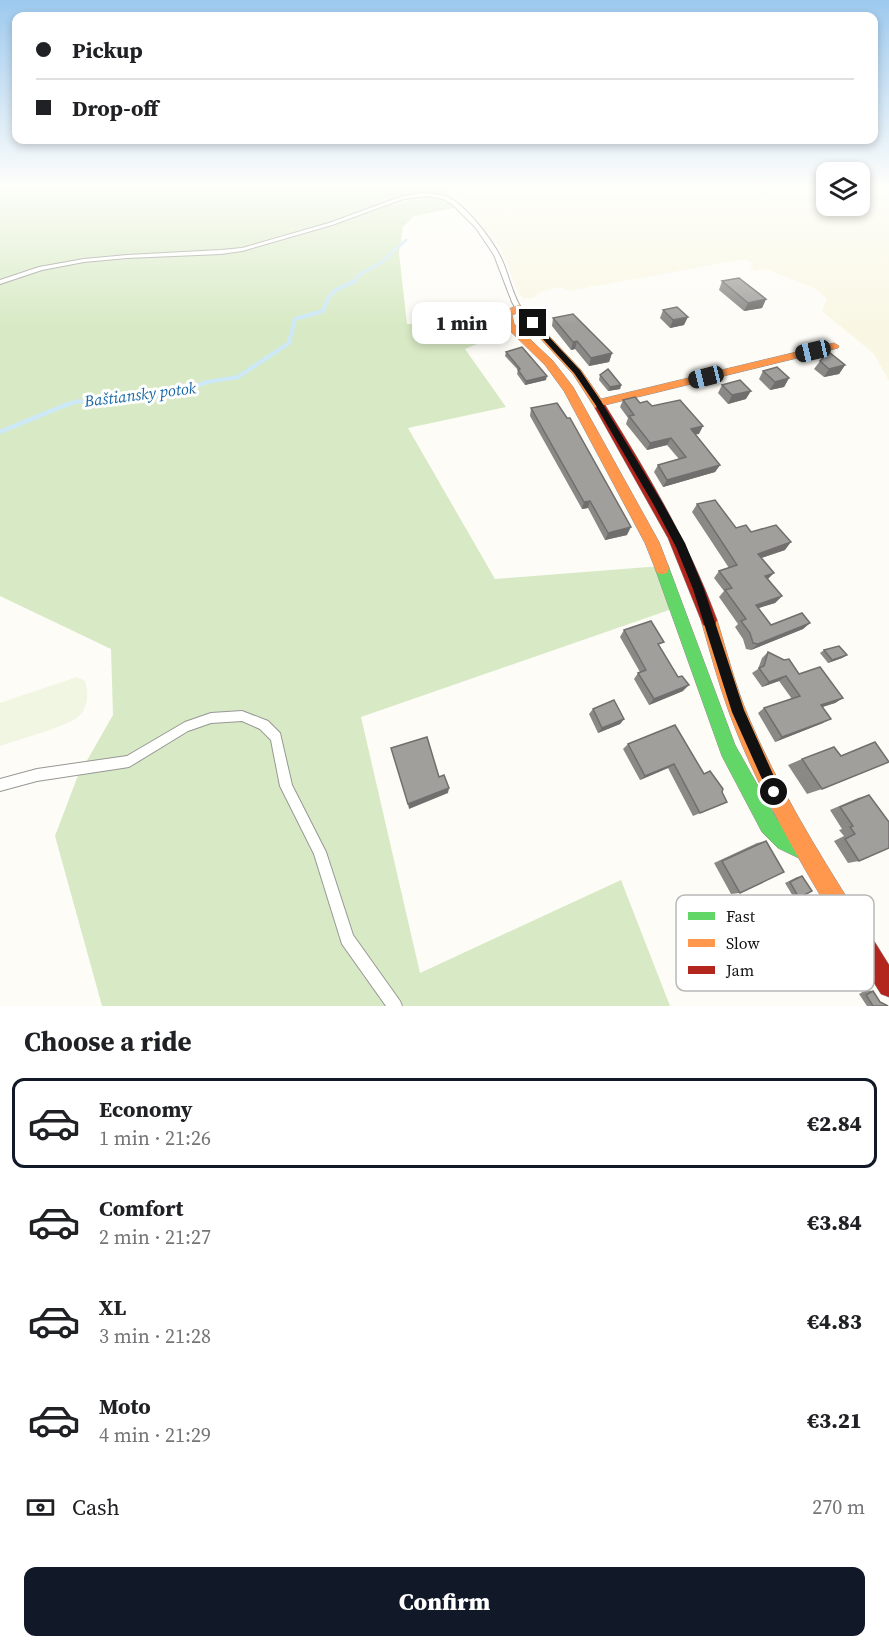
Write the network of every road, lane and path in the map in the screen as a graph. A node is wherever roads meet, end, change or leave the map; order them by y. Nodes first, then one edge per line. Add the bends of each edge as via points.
1 (304, 231) edge
2 (479, 231) edge
3 (0, 282) edge
4 (518, 308) junction
5 (834, 346) dead end
6 (598, 403) junction
7 (0, 785) edge
8 (805, 851) junction
9 (832, 895) edge
10 (874, 962) edge
11 (889, 986) edge
12 (395, 1006) edge

1 - 3 lane via 246,249 82,260 47,266
2 - 4 lane via 500,261 506,288
4 - 6 street via 577,372
4 - 8 street via 507,314 509,325 549,363 569,390 652,542 728,750 750,794 769,825 785,841
5 - 6 street
6 - 8 street via 681,546 699,589 738,712
7 - 12 lane via 129,760 185,727 211,718 242,716 264,725 276,737 286,786 320,852 346,939
8 - 9 street
10 - 11 street

